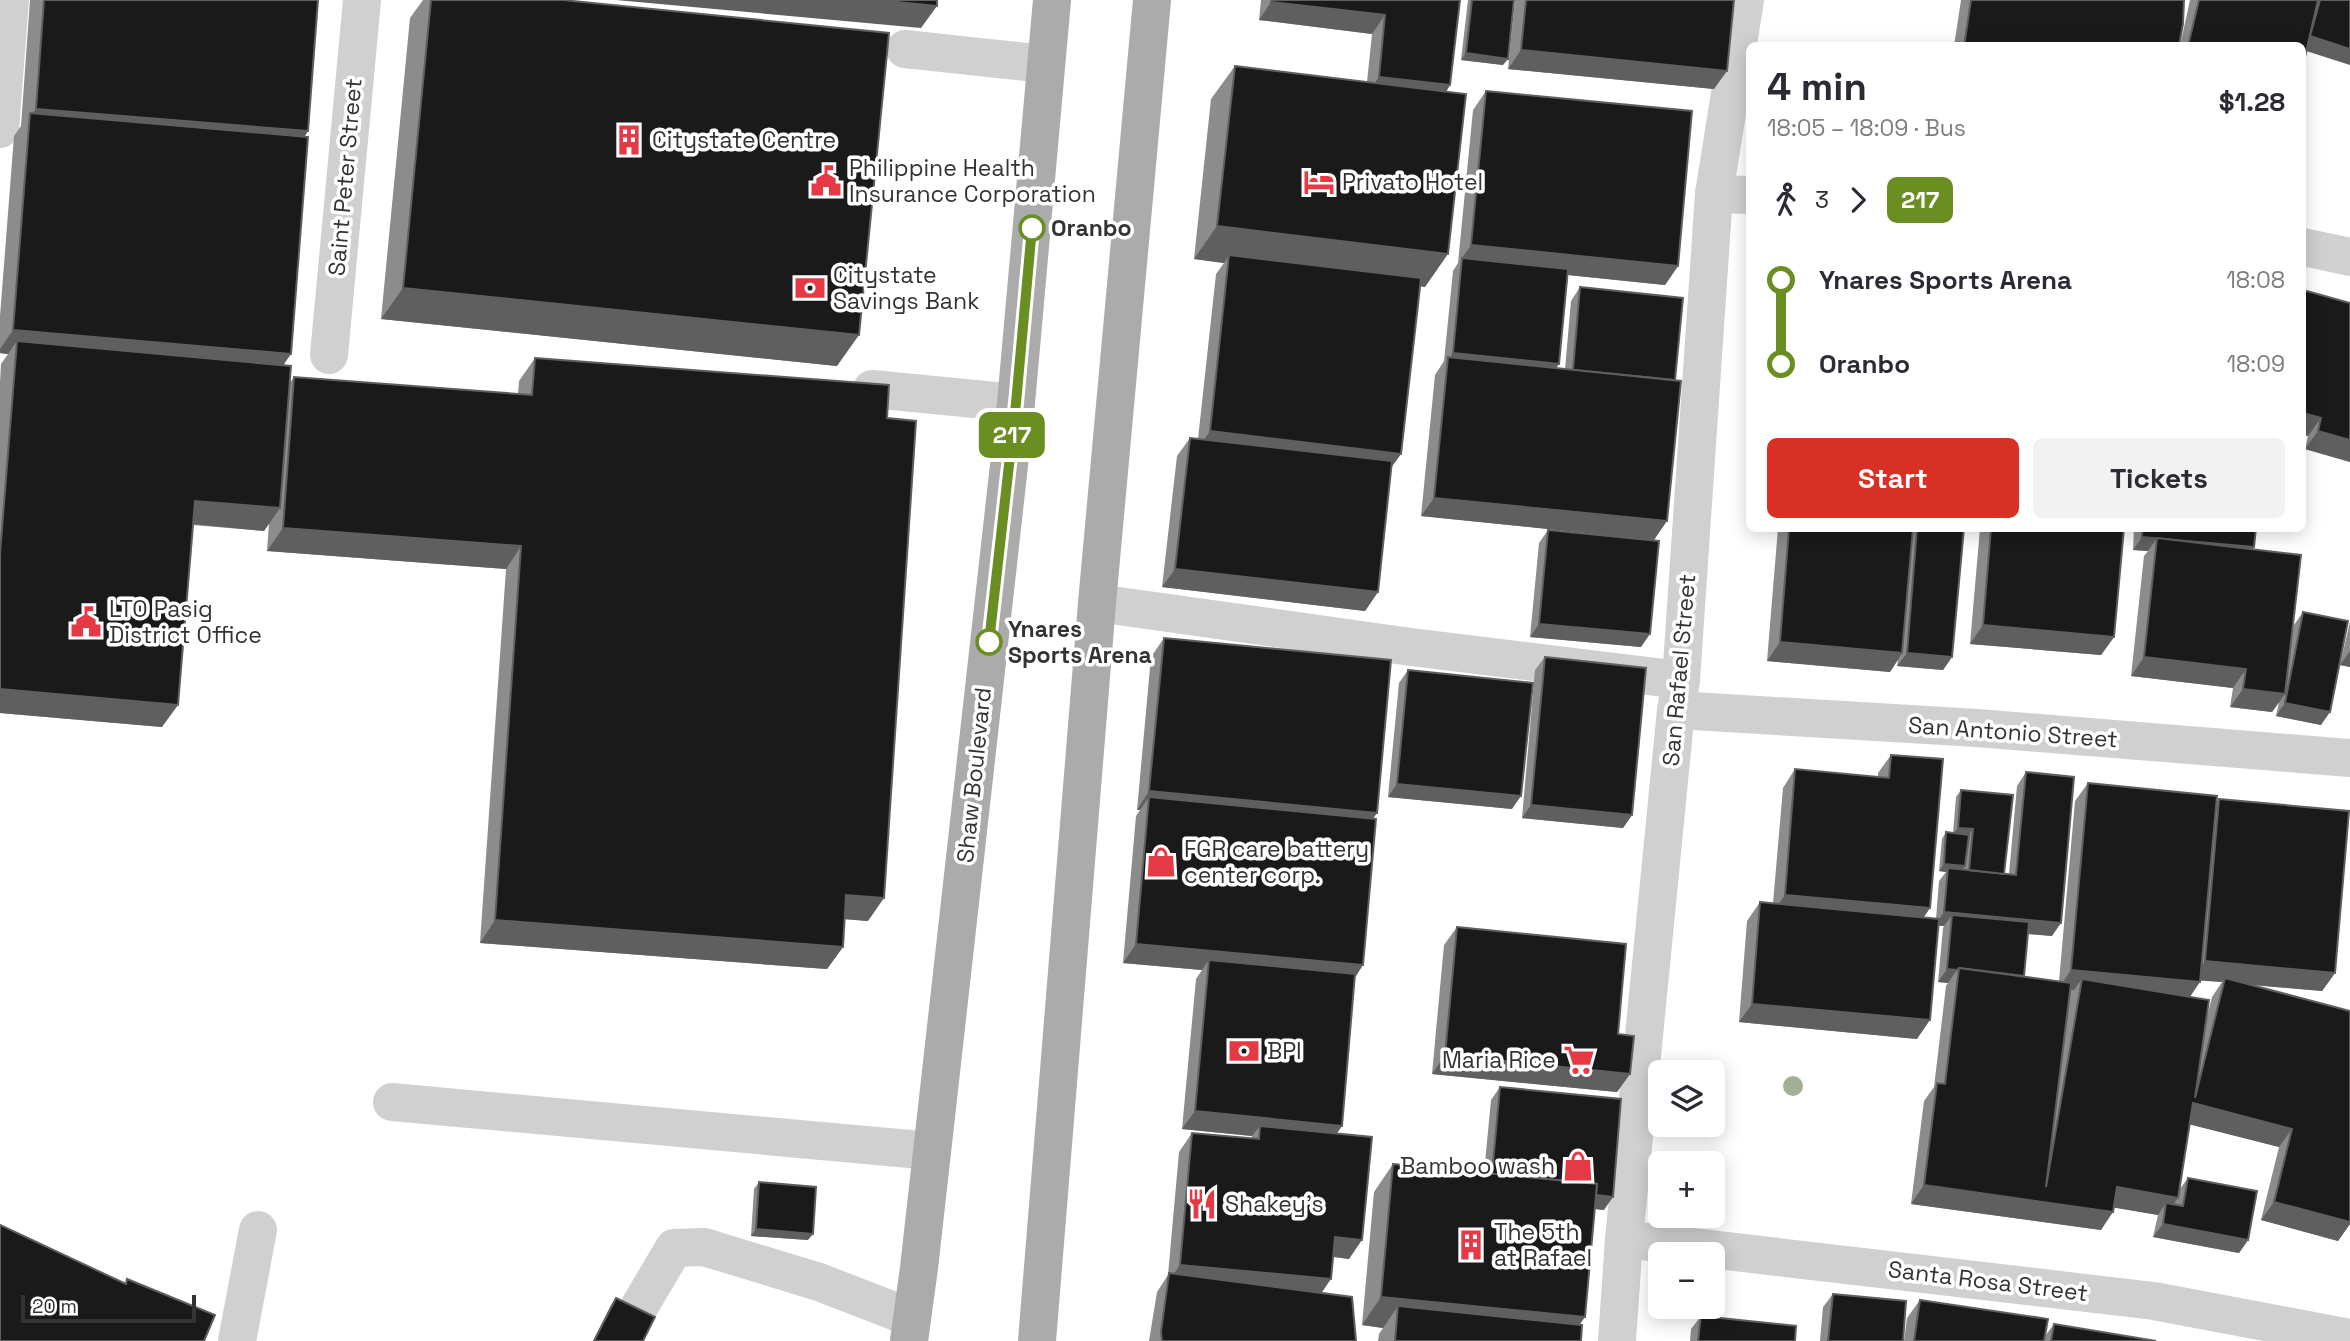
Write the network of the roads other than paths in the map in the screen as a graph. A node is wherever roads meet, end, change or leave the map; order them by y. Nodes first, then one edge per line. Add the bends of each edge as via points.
1 (10, 0) edge
2 (362, 0) edge
3 (1052, 0) edge
4 (1152, 0) edge
5 (1745, 0) edge
6 (905, 49) edge
7 (1046, 64) junction
8 (0, 129) edge
9 (1732, 194) edge
10 (2306, 248) edge
11 (2350, 257) edge
12 (329, 355) dead end
13 (872, 389) edge
14 (1016, 403) junction
15 (1097, 603) junction
16 (1679, 695) junction
17 (2350, 758) edge
18 (392, 1102) dead end
19 (932, 1150) junction
20 (258, 1230) dead end
21 (1624, 1238) junction
22 (911, 1329) edge
23 (2350, 1338) edge
24 (237, 1341) edge
25 (619, 1341) edge
26 (1037, 1341) edge
27 (1617, 1341) edge

1 - 8 street
2 - 12 street, Saint Peter Street
3 - 7 main road, Shaw Boulevard
4 - 15 main road
5 - 9 street, San Rafael Street
6 - 7 street
7 - 14 main road, Shaw Boulevard
9 - 16 street, San Rafael Street
10 - 11 street
13 - 14 street
14 - 19 main road, Shaw Boulevard
15 - 16 street, San Antonio Street via 1411,647
15 - 26 main road
16 - 17 street, San Antonio Street via 1977,728
16 - 21 street, San Rafael Street
18 - 19 street
19 - 22 main road, Shaw Boulevard
20 - 24 street
21 - 23 street, Santa Rosa Street via 2154,1301
21 - 27 street, San Rafael Street
22 - 25 street via 819,1282 704,1247 674,1248

